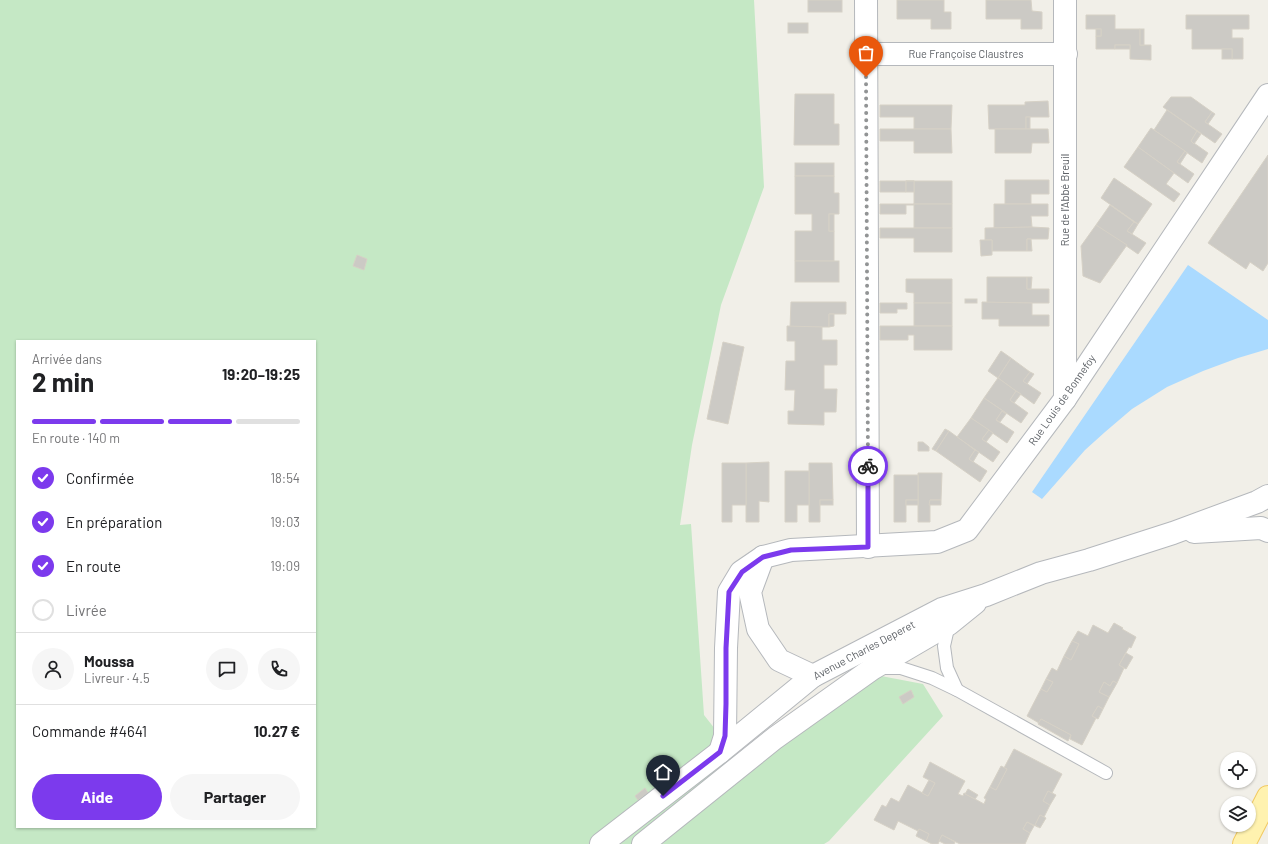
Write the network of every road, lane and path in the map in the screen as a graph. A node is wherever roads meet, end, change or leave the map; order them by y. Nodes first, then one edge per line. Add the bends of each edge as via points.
1 (866, 0) edge
2 (1065, 0) edge
3 (866, 54) junction
4 (1066, 54) junction
5 (1268, 94) edge
6 (1065, 399) junction
7 (1268, 496) edge
8 (1268, 531) edge
9 (1173, 533) junction
10 (868, 547) junction
11 (763, 557) junction
12 (986, 595) junction
13 (949, 624) junction
14 (872, 669) junction
15 (813, 676) junction
16 (957, 690) junction
17 (720, 752) junction
18 (1106, 773) dead end
19 (1268, 798) edge
20 (628, 822) junction
21 (601, 844) edge
22 (613, 844) edge
23 (644, 844) edge
24 (1244, 844) edge

1 - 3 street
2 - 4 street, Rue de l'Abbé Breuil
3 - 4 street, Rue Françoise Claustres
3 - 10 street
4 - 6 street, Rue de l'Abbé Breuil
5 - 6 street, Rue Louis de Bonnefoy
6 - 10 street, Rue Louis de Bonnefoy via 967,530 937,542
7 - 9 street, Avenue Charles Deperet
8 - 9 street, Avenue Charles Deperet via 1261,528
9 - 12 street, Avenue Charles Deperet via 1041,573
10 - 11 street, Rue Louis de Bonnefoy via 791,550
11 - 15 street via 750,592 758,629 779,660
11 - 17 street, Rue Louis de Bonnefoy via 742,572 729,592 725,736
12 - 13 street, Avenue Charles Deperet
12 - 15 street, Avenue Charles Deperet via 942,609
13 - 14 street, Avenue Charles Deperet
13 - 16 lane via 944,646 947,668
14 - 16 lane via 901,668 932,678
14 - 23 street, Avenue Charles Deperet via 775,738
15 - 17 street, Avenue Charles Deperet
16 - 18 lane
17 - 20 street, Avenue Charles Deperet
19 - 24 main road
20 - 21 street, Avenue Charles Deperet
20 - 22 lane

